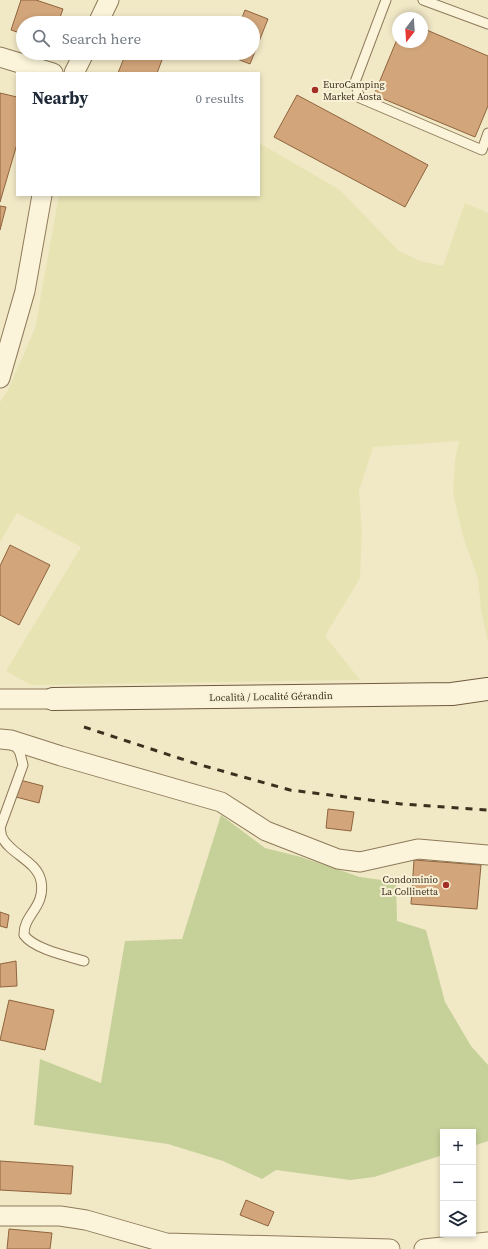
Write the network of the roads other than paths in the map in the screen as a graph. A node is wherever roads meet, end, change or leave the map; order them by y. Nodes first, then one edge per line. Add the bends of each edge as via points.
1 (109, 0) edge
2 (386, 0) edge
3 (423, 0) edge
4 (101, 16) edge
5 (488, 24) edge
6 (0, 57) edge
7 (80, 60) edge
8 (50, 72) edge
9 (74, 72) edge
10 (488, 133) edge
11 (42, 196) edge
12 (0, 378) edge
13 (488, 689) edge
14 (0, 699) edge
15 (53, 699) joint
16 (6, 739) edge
17 (488, 856) edge
18 (84, 961) dead end
19 (0, 1216) edge
20 (488, 1242) edge
21 (390, 1249) edge
22 (424, 1249) edge

1 - 4 street
2 - 10 lane via 355,82 360,98 482,150
3 - 5 lane
6 - 8 street
7 - 9 street
11 - 12 street via 26,291
13 - 15 street, Località / Localité Gérandin via 452,694
14 - 15 street
16 - 17 street via 221,802 266,831 338,859 360,862 418,849
16 - 18 lane via 20,753 23,765 0,828 2,838 34,869 40,879 42,891 39,903 24,929 24,935 41,947
19 - 21 street via 60,1216 86,1220 166,1243
20 - 22 street

